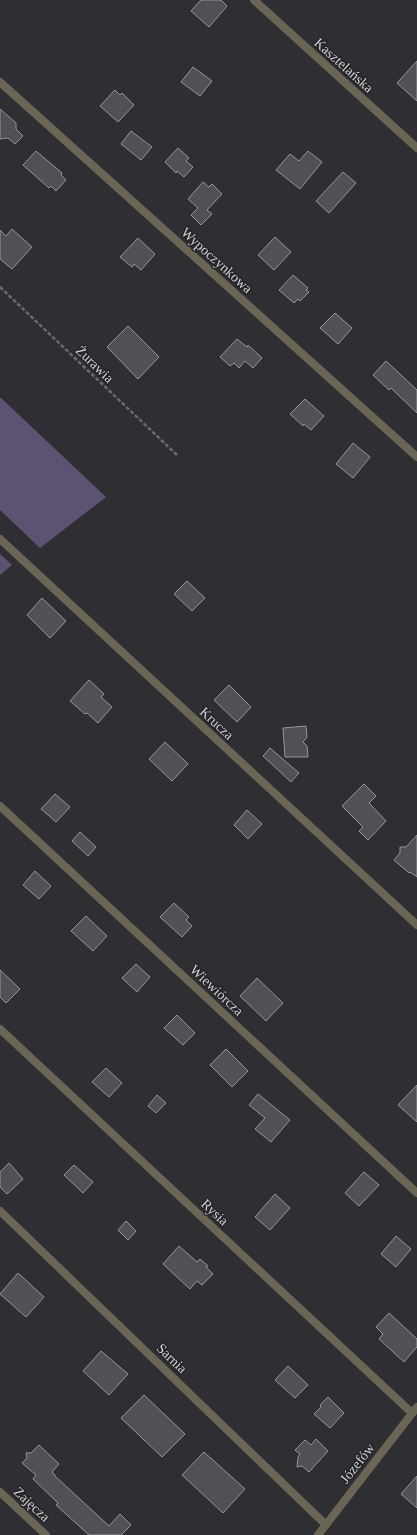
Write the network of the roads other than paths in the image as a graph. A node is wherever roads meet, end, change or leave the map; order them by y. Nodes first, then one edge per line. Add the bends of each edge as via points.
1 (254, 0) edge
2 (0, 82) edge
3 (417, 148) edge
4 (417, 457) edge
5 (0, 539) edge
6 (0, 806) edge
7 (417, 925) edge
8 (0, 1029) edge
9 (417, 1194) edge
10 (0, 1211) edge
11 (415, 1410) edge
12 (0, 1492) edge
13 (326, 1525) junction
14 (46, 1535) edge
15 (318, 1535) edge

1 - 3 street, Kasztelańska
2 - 4 street, Wypoczynkowa
5 - 7 street, Krucza
6 - 9 street, Wiewiórcza
8 - 11 street, Rysia
10 - 13 street, Sarnia
11 - 13 street, Józefów
12 - 14 street, Zajęcza
13 - 15 street, Józefów

